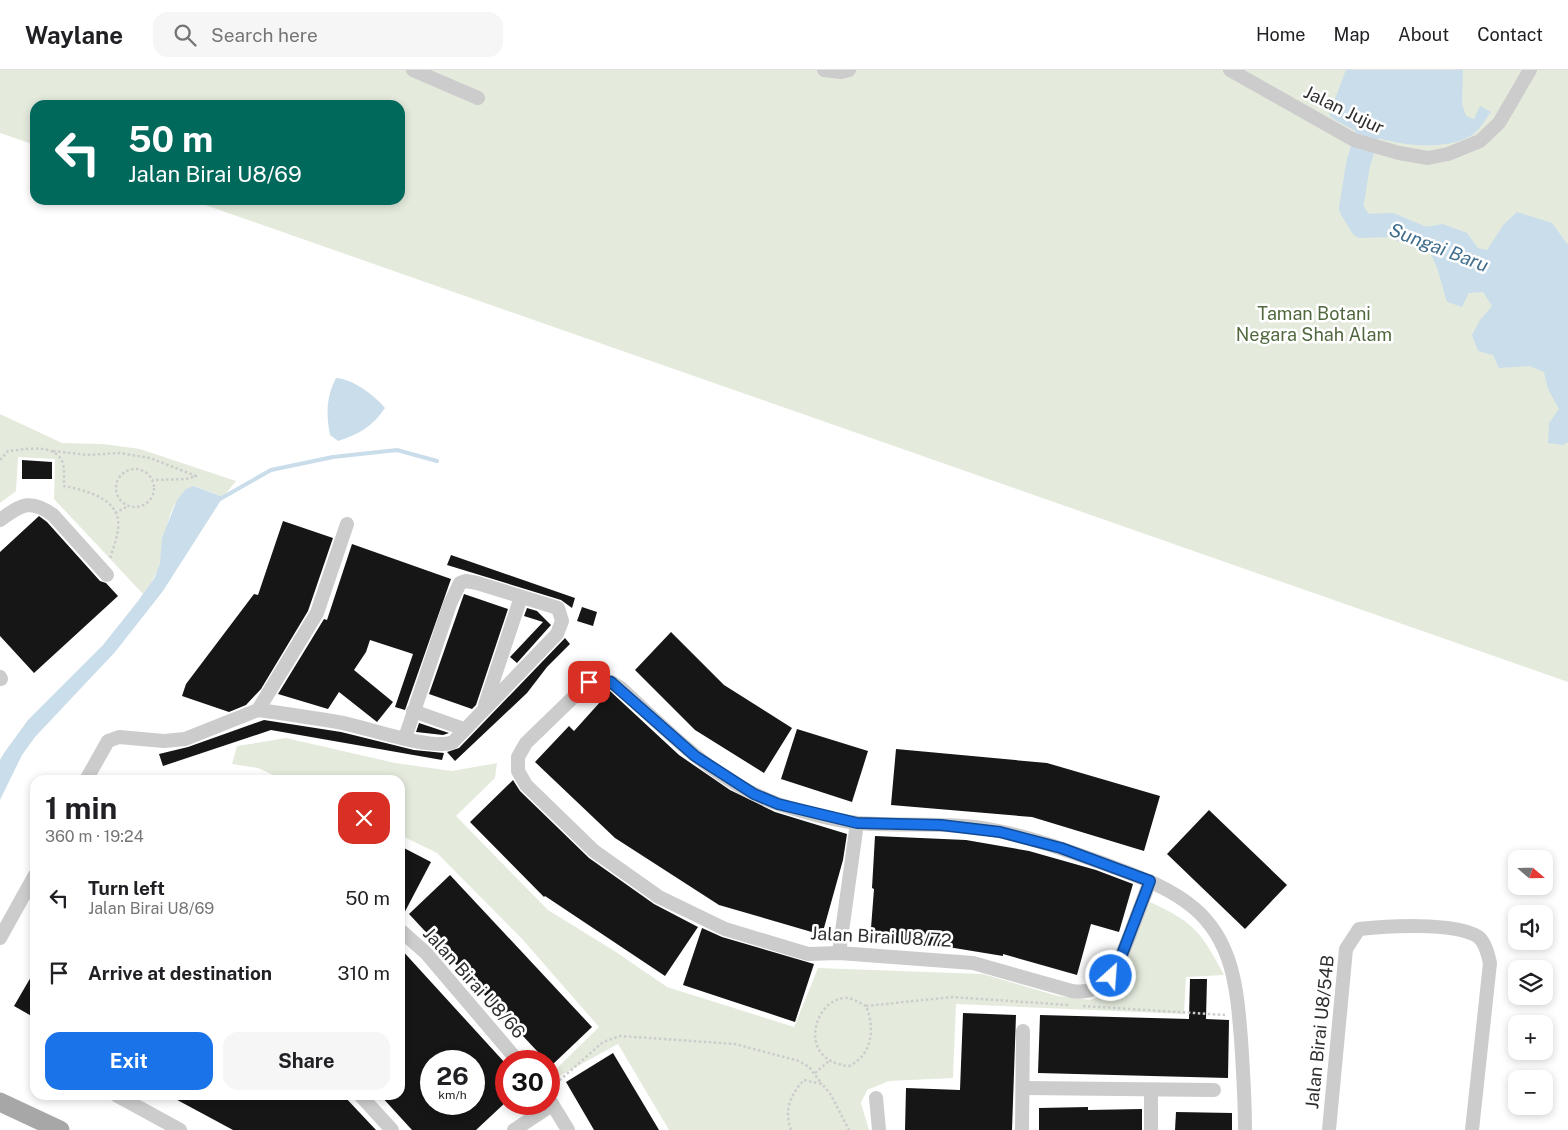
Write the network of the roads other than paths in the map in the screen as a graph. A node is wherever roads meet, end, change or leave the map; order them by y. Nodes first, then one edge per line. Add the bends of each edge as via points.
1 (413, 70) edge
2 (824, 70) edge
3 (849, 70) edge
4 (1230, 70) edge
5 (1530, 70) edge
6 (478, 98) dead end
7 (0, 520) edge
8 (348, 524) dead end
9 (107, 575) road end
10 (521, 597) junction
11 (258, 710) junction
12 (483, 710) junction
13 (413, 711) junction
14 (464, 729) junction
15 (405, 738) junction
16 (89, 775) edge
17 (857, 823) junction
18 (1150, 881) junction
19 (30, 884) edge
20 (405, 934) edge
21 (0, 938) edge
22 (839, 953) junction
23 (1023, 1031) dead end
24 (509, 1050) edge
25 (1024, 1088) junction
26 (1151, 1090) junction
27 (1214, 1090) dead end
28 (876, 1098) dead end
29 (125, 1100) edge
30 (365, 1100) edge
31 (0, 1102) edge
32 (533, 1115) edge
33 (558, 1115) edge
34 (60, 1130) edge
35 (180, 1130) edge
36 (392, 1130) edge
37 (514, 1130) edge
38 (568, 1130) edge
39 (879, 1130) edge
40 (1022, 1130) edge
41 (1151, 1130) edge
42 (1245, 1130) edge
43 (1329, 1130) edge
44 (1472, 1130) edge

1 - 6 street
2 - 3 street
4 - 5 street, Jalan Jujur via 1354,140 1428,158 1480,141 1499,123
7 - 9 street via 22,506 44,508
8 - 11 street via 317,613
10 - 12 street
10 - 12 street via 558,608 562,617 560,627 557,634
10 - 13 street via 477,583 460,583 452,596
11 - 15 street via 344,723
11 - 16 street via 185,739 164,741 119,737 108,741
12 - 14 street
13 - 14 street
13 - 15 street
14 - 15 street via 453,742 445,745
17 - 18 street, Jalan Birai U8/72 via 941,825 1000,832 1061,848
17 - 22 street
17 - 22 street, Jalan Birai U8/72 via 778,804 754,794 695,756 611,682 601,680 589,682 522,750 517,761 518,771 526,785 594,851 659,897 725,929 808,954
18 - 22 street, Jalan Birai U8/72 via 1116,970 1100,986 1086,993 1072,992 973,963
18 - 42 street, Jalan Birai U8/72 via 1194,908 1216,933 1231,966 1239,1004
19 - 21 street
20 - 24 street, Jalan Birai U8/66 via 426,953
23 - 25 street
25 - 26 street
25 - 40 street
26 - 27 street
26 - 41 street
28 - 39 street
29 - 35 street
30 - 36 street
31 - 34 main road
32 - 37 street
33 - 38 street
43 - 44 street, Jalan Birai U8/54B via 1346,949 1359,929 1391,925 1453,929 1478,936 1486,948 1490,963

